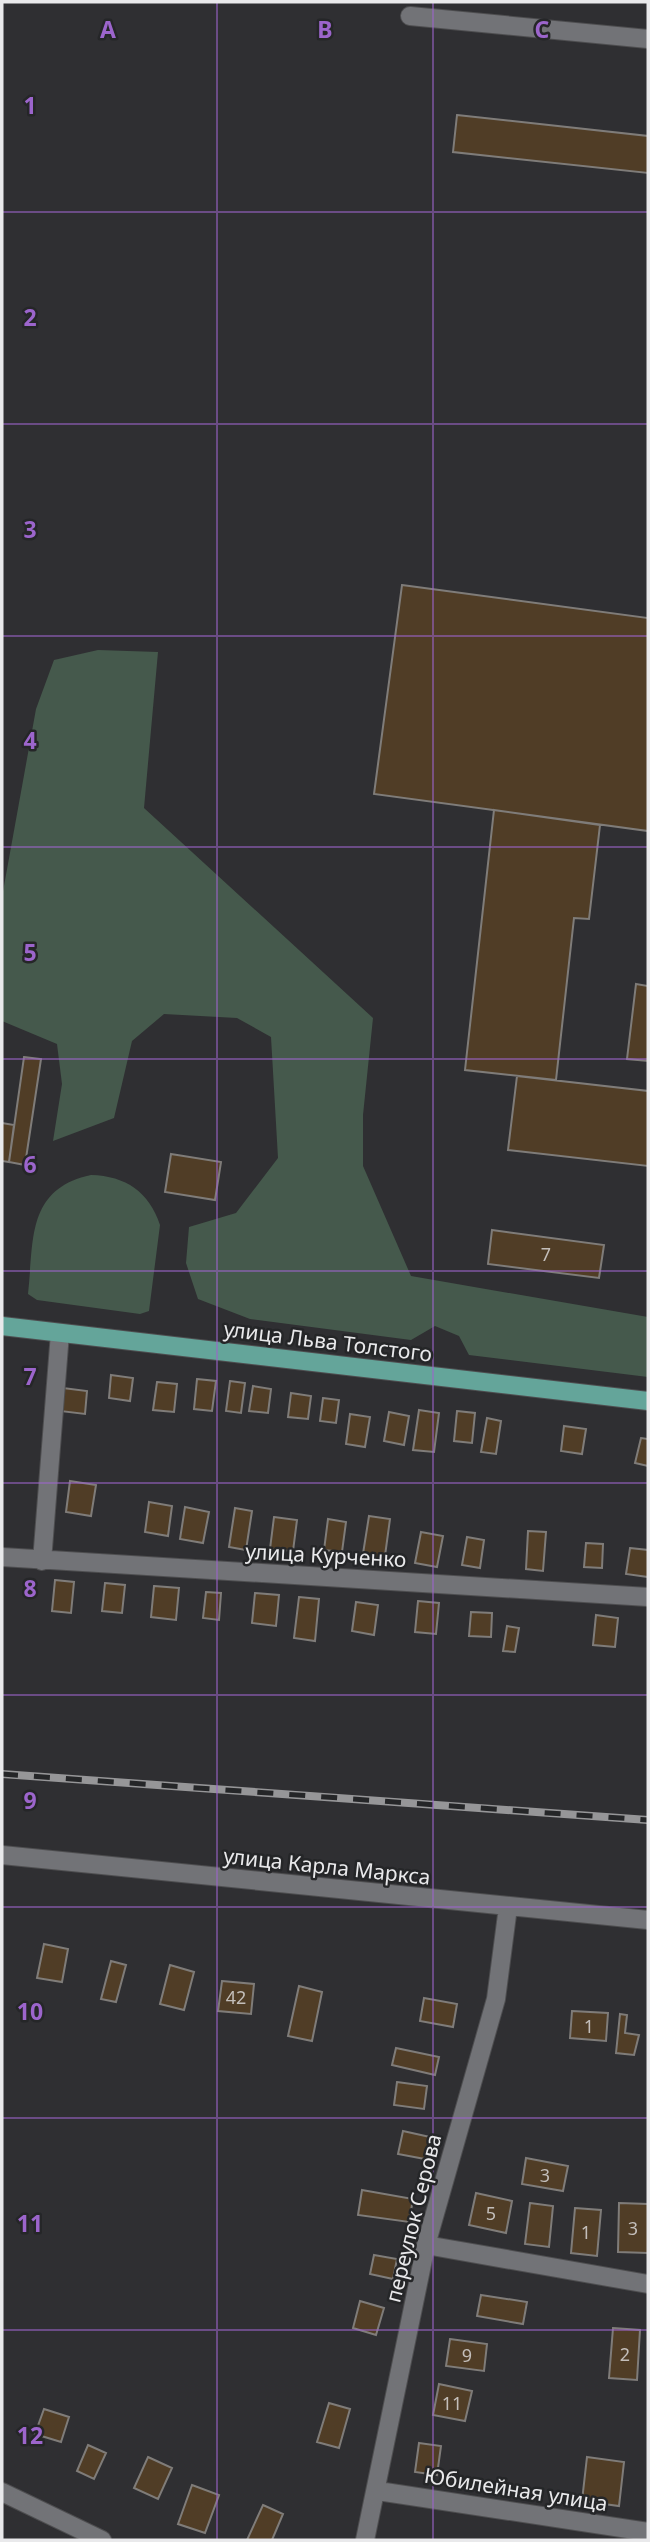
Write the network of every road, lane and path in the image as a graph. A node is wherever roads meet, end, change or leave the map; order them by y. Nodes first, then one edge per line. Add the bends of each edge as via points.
1 (410, 16) dead end
2 (648, 39) edge
3 (2, 1326) edge
4 (60, 1333) junction
5 (648, 1401) edge
6 (2, 1557) edge
7 (42, 1561) junction
8 (648, 1597) edge
9 (2, 1855) edge
10 (508, 1907) junction
11 (648, 1920) edge
12 (426, 2245) junction
13 (648, 2284) edge
14 (378, 2491) junction
15 (2, 2492) edge
16 (648, 2532) edge
17 (102, 2540) edge
18 (365, 2540) edge

1 - 2 street
3 - 4 main road, улица Льва Толстого
4 - 5 main road, улица Льва Толстого
4 - 7 street
6 - 7 street, улица Курченко
7 - 8 street, улица Курченко
9 - 10 street, улица Карла Маркса
10 - 11 street, улица Карла Маркса
10 - 12 street, переулок Серова via 496,1999
12 - 13 street
12 - 14 street, переулок Серова
14 - 16 street, Юбилейная улица
14 - 18 street, переулок Серова
15 - 17 street

